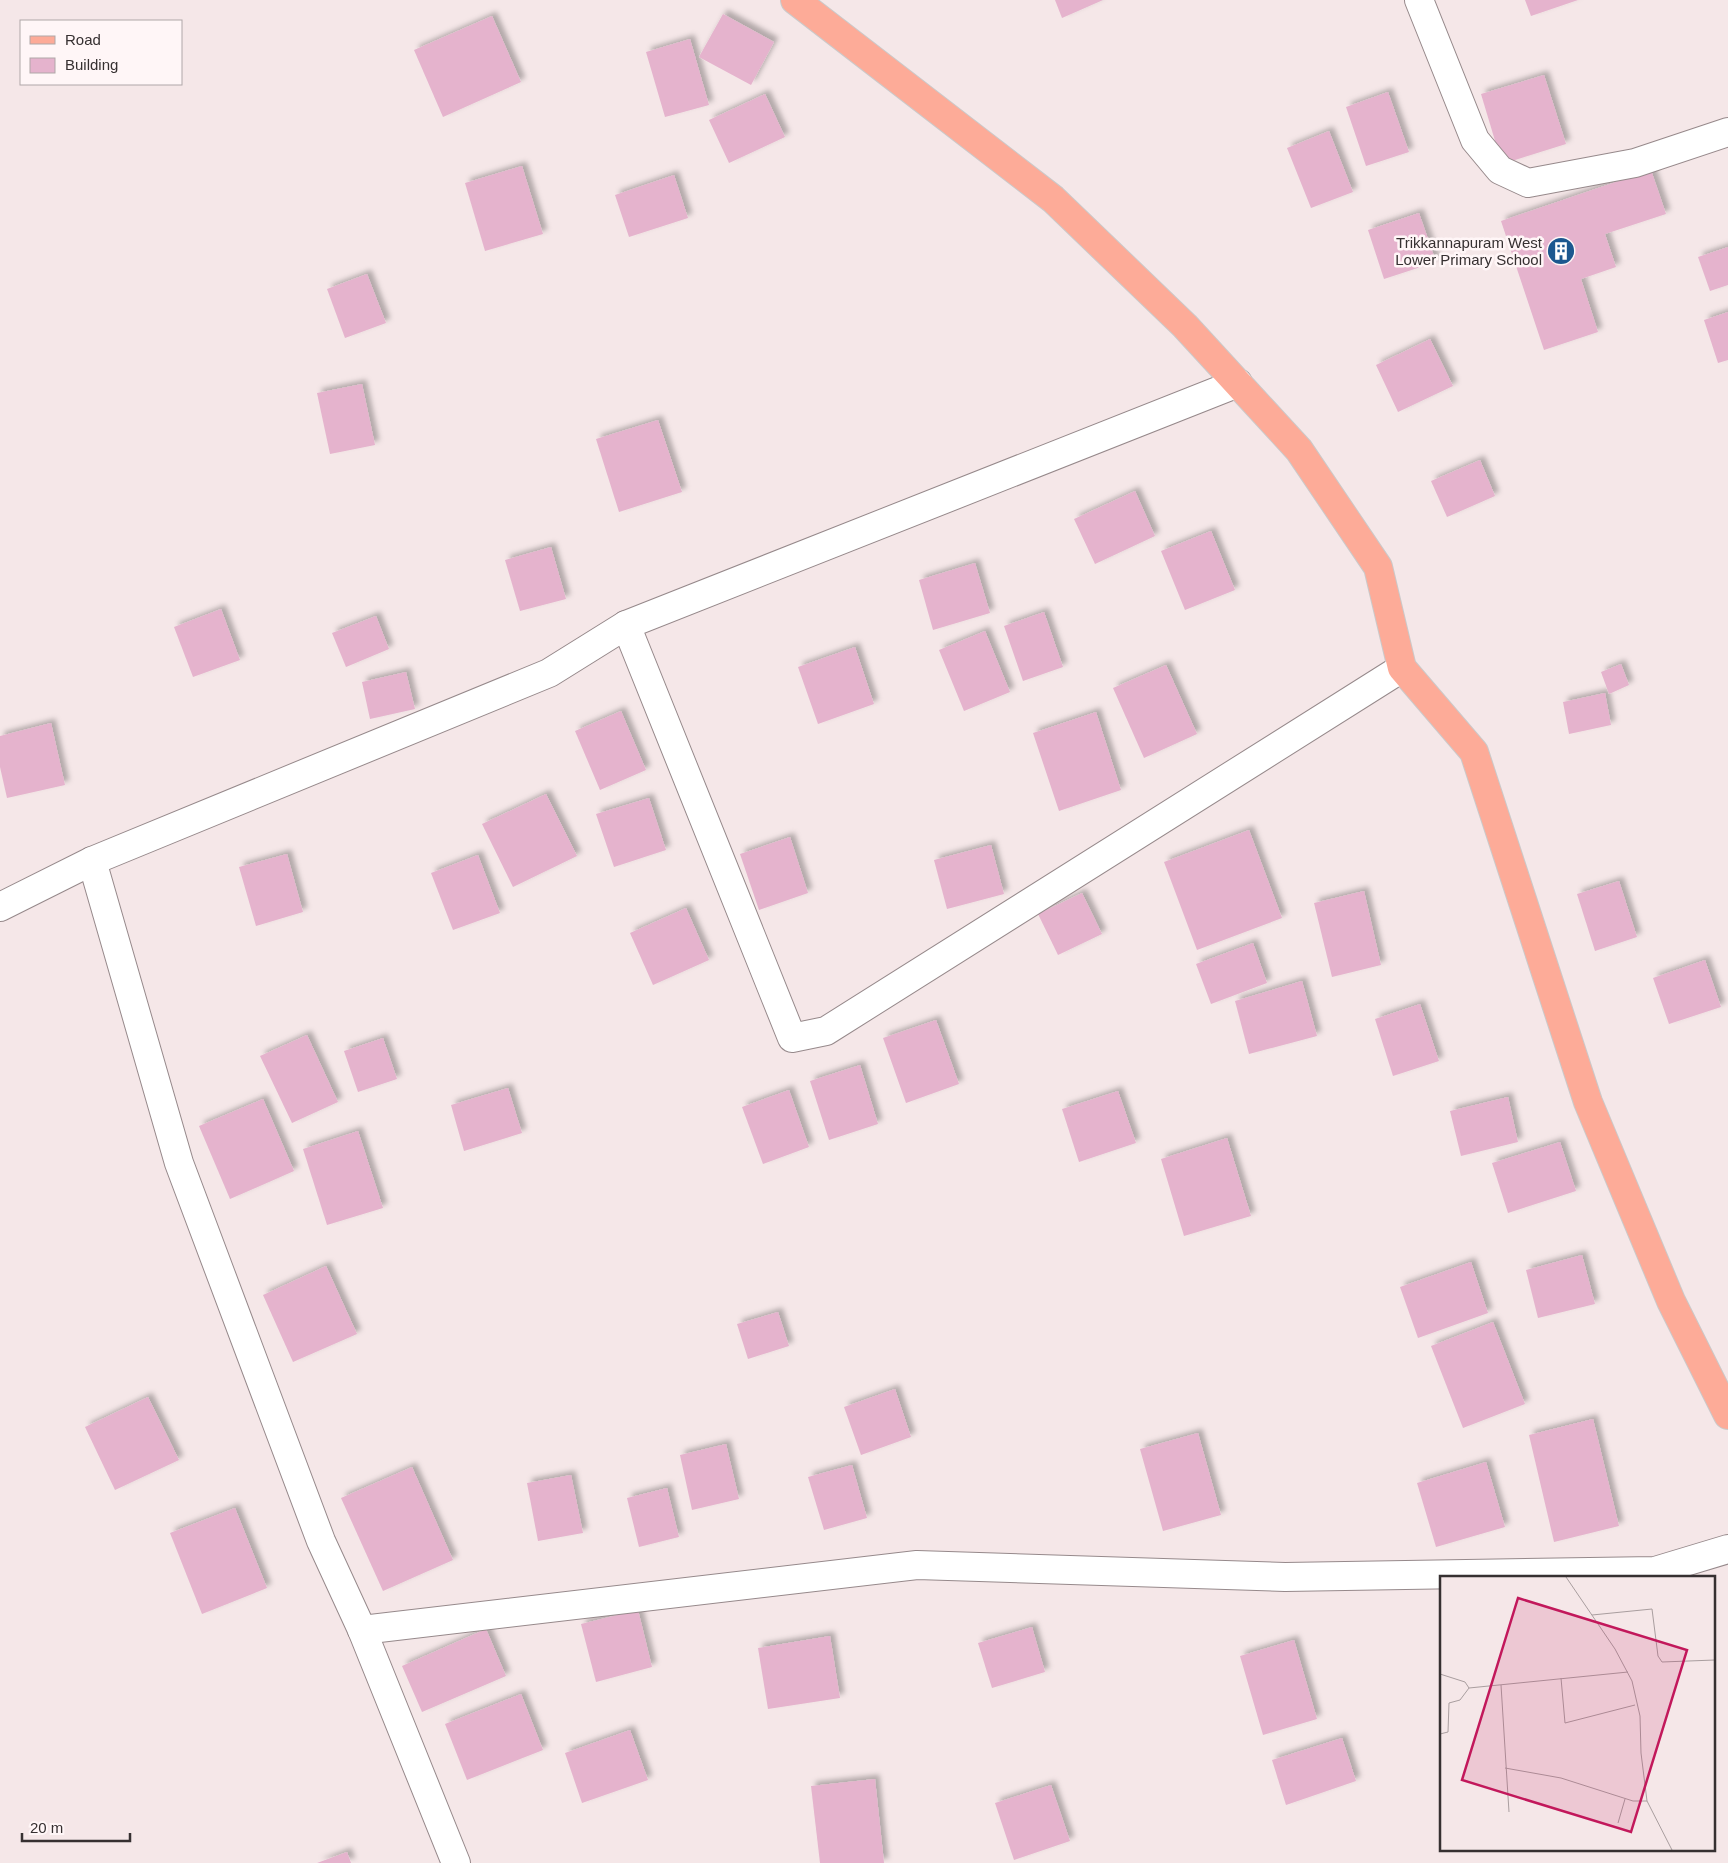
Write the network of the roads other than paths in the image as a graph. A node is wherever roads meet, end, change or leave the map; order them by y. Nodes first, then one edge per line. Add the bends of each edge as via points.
1 (796, 0) edge
2 (1419, 0) edge
3 (1728, 132) edge
4 (1238, 383) junction
5 (626, 626) junction
6 (1402, 668) junction
7 (92, 862) junction
8 (0, 907) edge
9 (1728, 1415) edge
10 (1728, 1549) edge
11 (1571, 1575) edge
12 (362, 1630) junction
13 (456, 1863) edge

1 - 4 main road via 1053,199 1185,326
2 - 3 street via 1475,140 1500,170 1528,183 1635,163
4 - 5 street
4 - 6 main road via 1299,450 1378,568
5 - 6 street via 792,1038 826,1031
5 - 7 street via 550,673
6 - 9 main road via 1474,752 1588,1102 1671,1301
7 - 8 street
7 - 12 street via 179,1163 321,1541
10 - 11 street via 1655,1571
11 - 12 street via 1285,1577 917,1565
12 - 13 street

